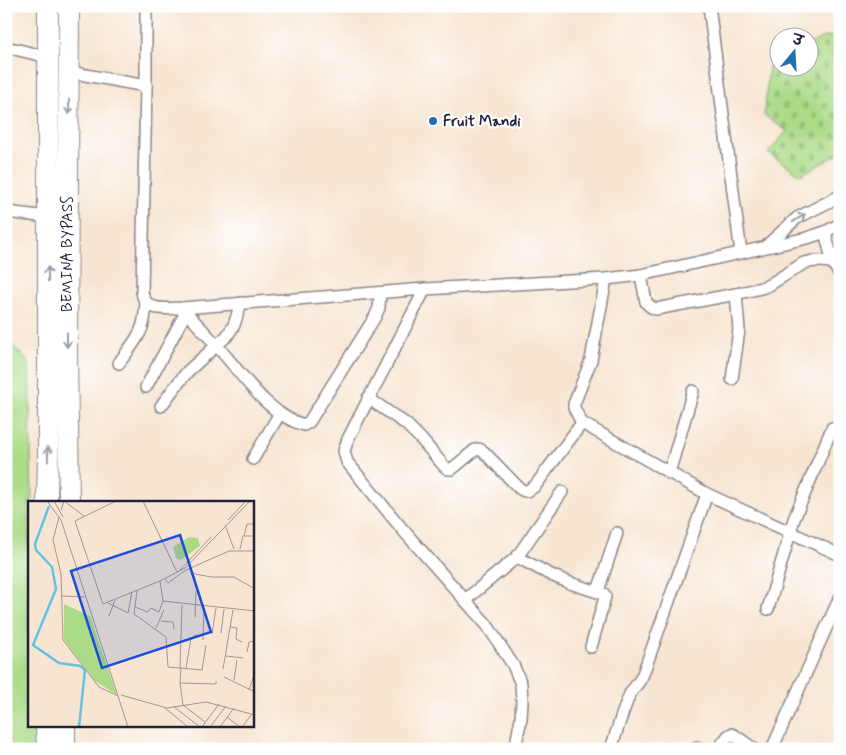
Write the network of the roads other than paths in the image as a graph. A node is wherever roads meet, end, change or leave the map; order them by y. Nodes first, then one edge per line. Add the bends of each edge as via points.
1 (48, 6) edge
2 (69, 6) edge
3 (146, 6) edge
4 (710, 6) edge
5 (6, 47) edge
6 (48, 57) junction
7 (69, 72) junction
8 (146, 86) junction
9 (840, 196) edge
10 (6, 212) edge
11 (48, 217) junction
12 (840, 224) edge
13 (825, 232) junction
14 (764, 248) junction
15 (741, 252) junction
16 (836, 263) edge
17 (641, 275) junction
18 (840, 275) edge
19 (606, 279) junction
20 (425, 289) junction
21 (380, 293) junction
22 (736, 294) junction
23 (146, 303) junction
24 (242, 303) junction
25 (184, 310) junction
26 (217, 346) junction
27 (119, 363) dead end
28 (732, 379) dead end
29 (146, 387) dead end
30 (693, 391) dead end
31 (368, 398) junction
32 (161, 406) dead end
33 (280, 413) junction
34 (582, 423) junction
35 (832, 428) dead end
36 (253, 458) dead end
37 (669, 473) junction
38 (562, 492) dead end
39 (706, 494) junction
40 (47, 501) edge
41 (69, 501) edge
42 (617, 533) dead end
43 (791, 533) junction
44 (840, 555) edge
45 (516, 557) junction
46 (598, 591) junction
47 (840, 597) edge
48 (465, 600) junction
49 (768, 609) dead end
50 (591, 647) dead end
51 (46, 728) edge
52 (65, 728) edge
53 (47, 749) edge
54 (66, 749) edge
55 (515, 749) edge
56 (611, 749) edge
57 (693, 749) edge
58 (703, 749) edge
59 (718, 749) edge
60 (754, 749) edge
61 (772, 749) edge

1 - 6 highway, BEMINA BYPASS
2 - 7 highway, BEMINA BYPASS
3 - 8 street
4 - 15 street
5 - 6 street
6 - 11 highway, BEMINA BYPASS
7 - 8 street
7 -> 41 highway, BEMINA BYPASS
8 - 23 street via 142,292
14 -> 9 street via 797,218
10 - 11 street
40 -> 11 highway, BEMINA BYPASS
12 - 13 street
13 - 14 street
13 - 16 street
14 - 15 street
15 - 17 street
16 - 18 street
16 - 22 street via 818,260 804,263 769,285
17 - 19 street
17 - 22 street via 646,302 651,308
19 - 20 street
19 - 34 street via 591,360 574,404
20 - 21 street
20 - 31 street
21 - 24 street
21 - 33 street via 375,317 309,422 304,425
22 - 28 street via 739,330
23 - 25 street via 153,307
23 - 27 street via 141,330
24 - 25 street
24 - 26 street via 234,325
25 - 26 street
25 - 29 street
26 - 32 street via 188,371
26 - 33 street
30 - 37 street
31 - 34 street via 406,424 448,469 480,449 524,492 535,486
31 - 48 street via 348,438 344,451 346,462
33 - 36 street
34 - 37 street
35 - 43 street
37 - 39 street
38 - 45 street
39 - 43 street
39 - 56 street via 643,674 630,695
42 - 46 street
43 - 44 street
43 - 49 street
45 - 46 street via 557,578
45 - 48 street
46 - 50 street via 605,597
47 - 61 street
48 - 55 street via 487,625 513,665 521,684 521,718
51 - 53 highway
52 - 54 highway
57 - 58 street
59 - 60 street via 730,734

